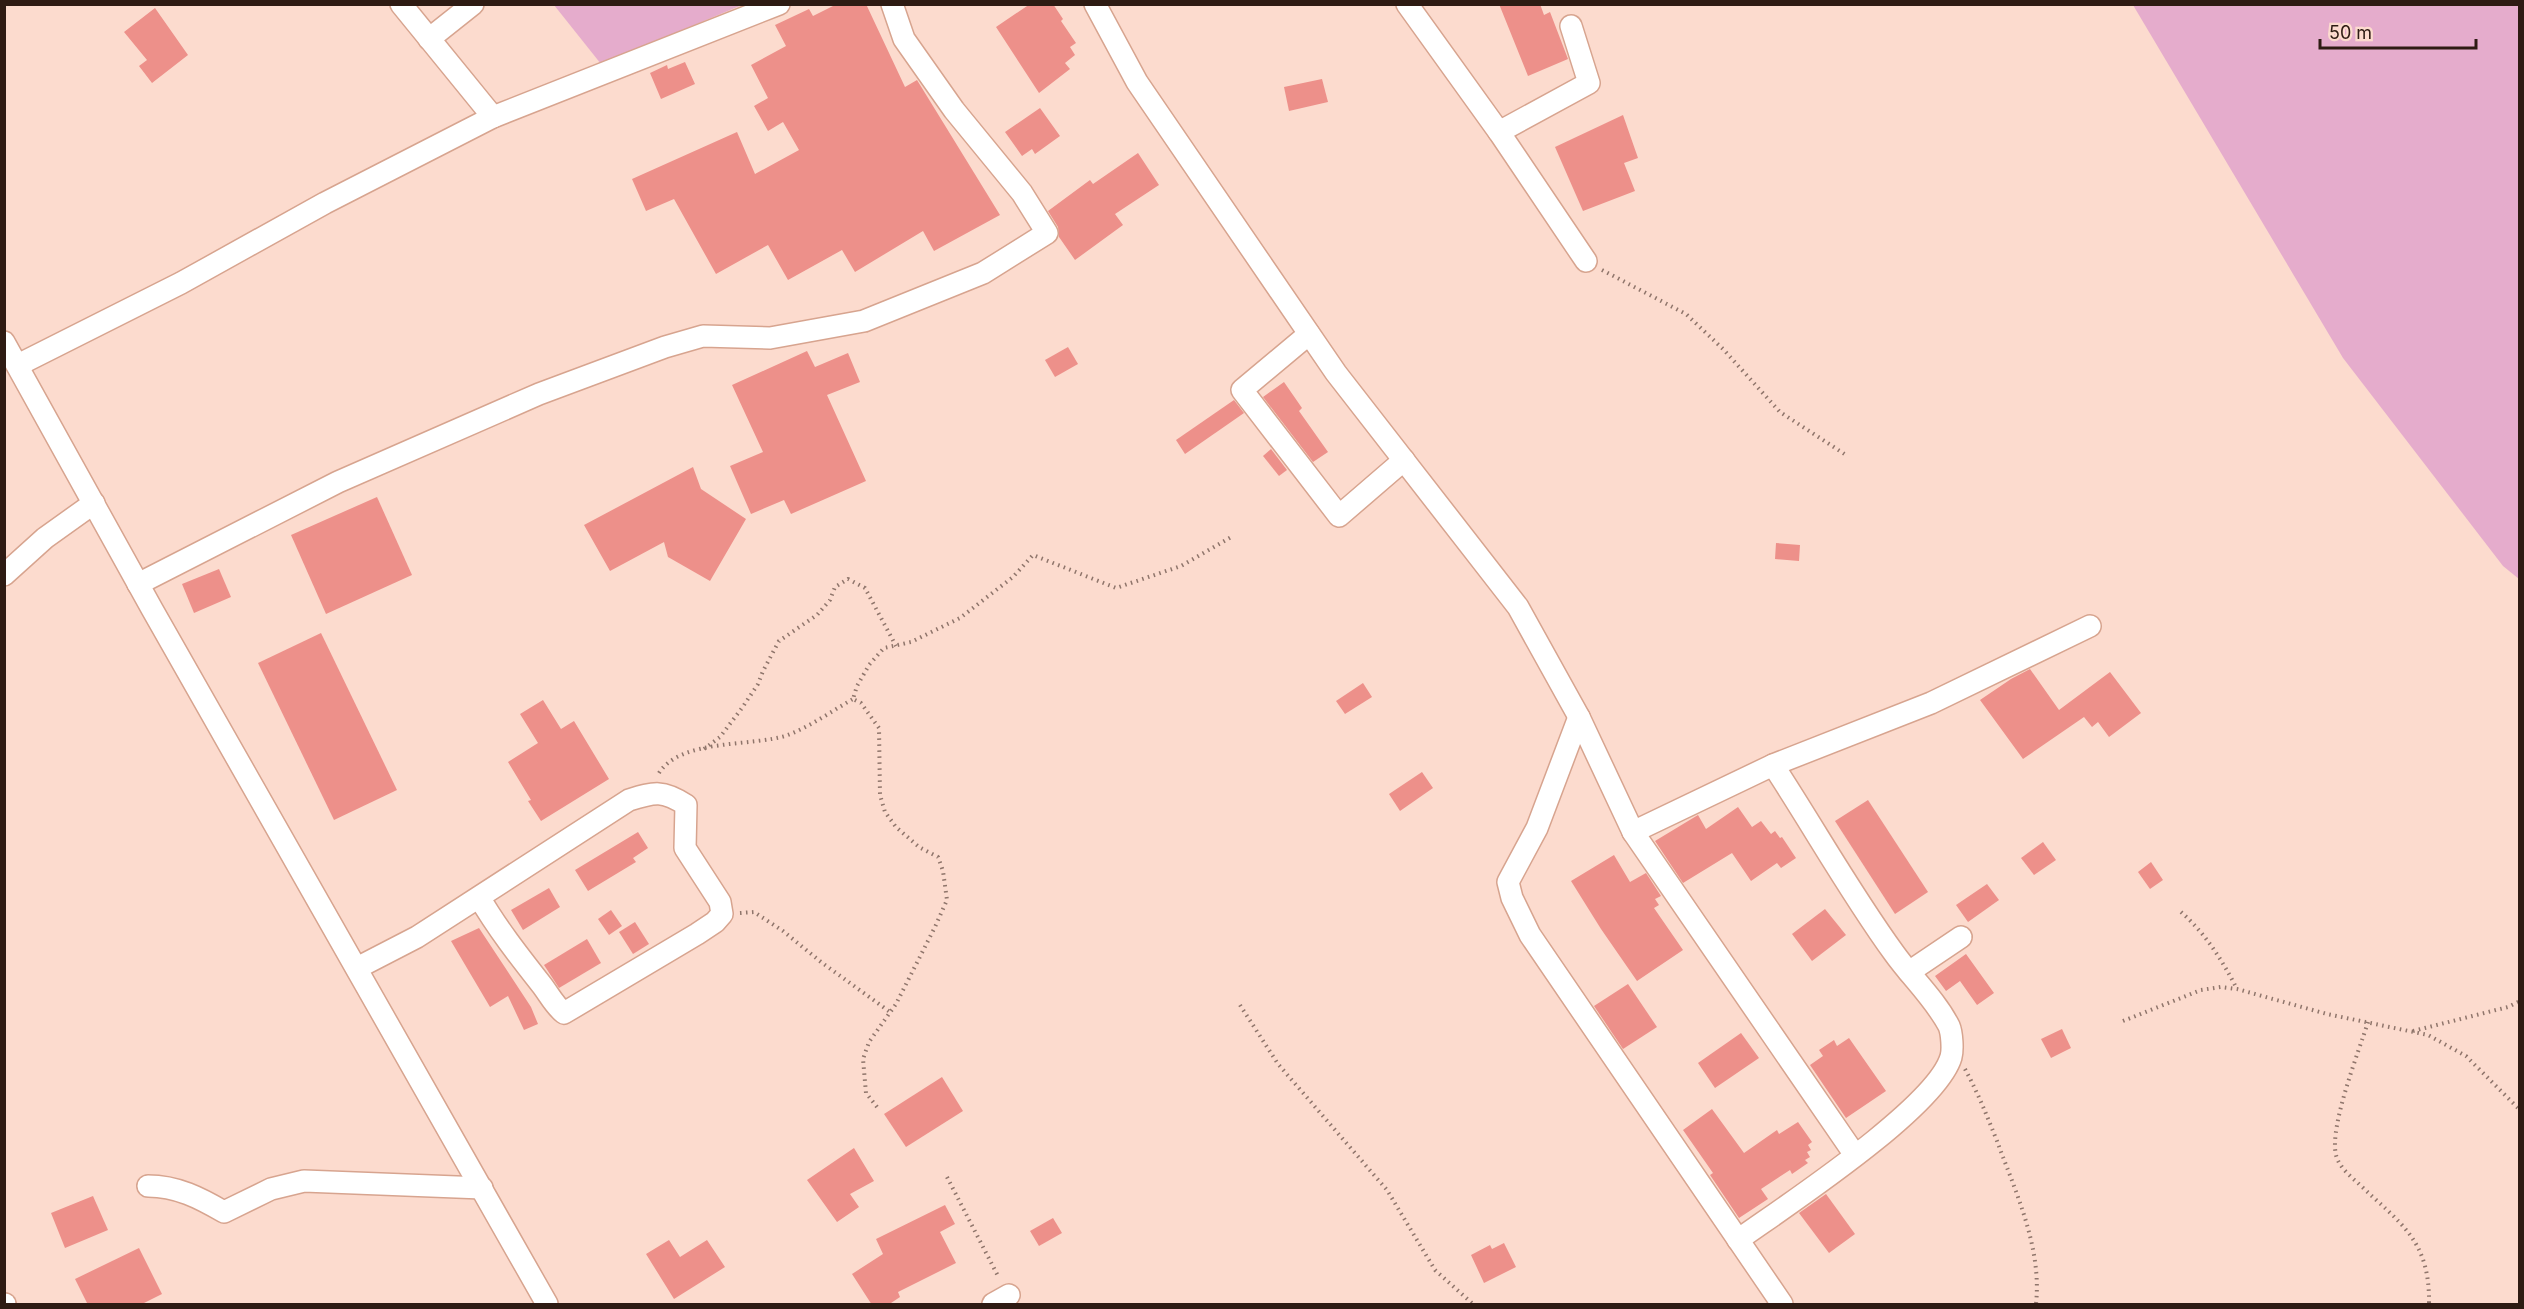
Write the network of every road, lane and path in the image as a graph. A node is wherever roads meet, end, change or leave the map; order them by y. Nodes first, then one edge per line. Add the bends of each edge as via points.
1 (401, 4) edge
2 (473, 4) edge
3 (778, 4) edge
4 (892, 4) edge
5 (1095, 4) edge
6 (1407, 4) edge
7 (1571, 26) dead end
8 (429, 39) junction
9 (493, 117) junction
10 (1499, 132) junction
11 (1586, 261) joint
12 (1310, 334) junction
13 (4, 342) edge
14 (18, 365) junction
15 (1845, 456) dead end
16 (1404, 460) junction
17 (94, 503) junction
18 (1233, 536) dead end
19 (4, 575) edge
20 (138, 584) junction
21 (2090, 626) dead end
22 (896, 646) junction
23 (853, 699) junction
24 (1579, 717) junction
25 (704, 749) junction
26 (1773, 765) junction
27 (652, 793) junction
28 (1633, 832) junction
29 (479, 897) junction
30 (2181, 912) dead end
31 (722, 914) junction
32 (1961, 937) dead end
33 (357, 968) junction
34 (1909, 972) junction
35 (2237, 989) junction
36 (2520, 1001) edge
37 (1240, 1005) dead end
38 (890, 1012) junction
39 (2123, 1021) dead end
40 (2368, 1022) junction
41 (2412, 1031) junction
42 (1951, 1036) junction
43 (878, 1107) dead end
44 (2520, 1110) edge
45 (1855, 1155) junction
46 (946, 1177) dead end
47 (148, 1186) dead end
48 (482, 1188) junction
49 (1738, 1240) junction
50 (1001, 1300) edge
51 (547, 1305) edge
52 (1473, 1305) edge
53 (1782, 1305) edge
54 (2036, 1305) edge
55 (2429, 1305) edge

1 - 8 street
2 - 8 street
3 - 9 street
4 - 20 street via 904,39 954,110 1022,193 1047,233 983,273 864,321 770,338 703,336 539,394 338,482
5 - 12 street via 1137,82
6 - 10 street
7 - 10 street via 1589,83
8 - 9 street
9 - 14 street
10 - 11 street
11 - 15 path via 1686,314 1723,348 1780,412
12 - 16 street via 1336,374
12 - 16 street via 1242,390 1339,516
13 - 14 street
14 - 17 street
16 - 24 street via 1518,608
17 - 19 street via 45,538
17 - 20 street
18 - 22 path via 1181,566 1116,588 1033,555 1013,577 960,618
20 - 33 street
21 - 26 street via 1931,703
22 - 23 path via 884,648 869,665
22 - 25 path via 865,588 848,579 834,587 830,600 817,615 779,641 742,708 720,737
23 - 25 path via 787,735
23 - 38 path via 861,703 879,728 880,795 885,812 896,827 938,858 943,871 946,900
24 - 28 street
24 - 49 street via 1537,828 1508,882 1512,898 1530,935
25 - 27 path via 674,759 660,771
26 - 28 street
26 - 34 street
27 - 29 street via 629,800
27 - 31 street via 670,794 686,805 685,849 720,903
28 - 45 street
29 - 31 street via 497,927 564,1013 697,934
29 - 33 street via 417,937
30 - 35 path via 2199,928 2222,959
31 - 38 path via 754,912
32 - 34 street
33 - 48 street
34 - 42 street via 1940,1012
35 - 39 path via 2200,990
35 - 40 path
36 - 41 path
37 - 52 path via 1278,1064 1387,1190 1436,1269
38 - 43 path via 869,1042 863,1059 866,1093
40 - 41 path
40 - 55 path via 2342,1106 2336,1155 2344,1170 2413,1236 2423,1258
41 - 44 path via 2445,1042 2466,1056
42 - 45 street via 1951,1057 1931,1087
42 - 54 path via 2016,1186 2034,1252
45 - 49 street
46 - 50 path
47 - 48 street via 166,1186 196,1196 224,1212 271,1189 304,1181
48 - 51 street
49 - 53 street

